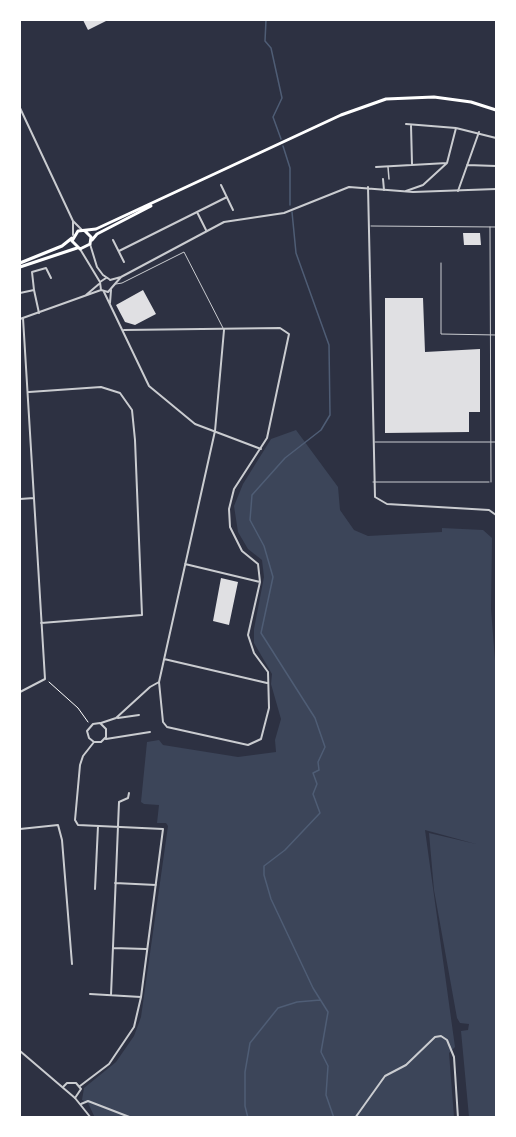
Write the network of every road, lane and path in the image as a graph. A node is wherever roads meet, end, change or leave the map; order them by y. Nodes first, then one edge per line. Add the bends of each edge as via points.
1 (20, 108) edge
2 (496, 110) edge
3 (406, 124) dead end
4 (411, 125) junction
5 (456, 128) junction
6 (479, 132) junction
7 (496, 138) edge
8 (447, 163) junction
9 (412, 164) junction
10 (467, 165) junction
11 (388, 166) junction
12 (496, 166) edge
13 (375, 167) dead end
14 (389, 178) dead end
15 (383, 179) dead end
16 (221, 185) dead end
17 (368, 187) junction
18 (184, 189) junction
19 (496, 189) edge
20 (384, 190) junction
21 (458, 191) junction
22 (402, 192) junction
23 (227, 197) junction
24 (233, 210) dead end
25 (197, 212) junction
26 (73, 221) junction
27 (369, 226) junction
28 (496, 226) edge
29 (490, 227) junction
30 (84, 230) junction
31 (206, 230) junction
32 (73, 236) junction
33 (113, 240) dead end
34 (91, 242) junction
35 (78, 248) junction
36 (118, 251) junction
37 (124, 262) dead end
38 (441, 263) dead end
39 (20, 265) edge
40 (121, 277) junction
41 (51, 278) dead end
42 (108, 279) junction
43 (99, 283) junction
44 (115, 284) junction
45 (111, 289) junction
46 (34, 290) junction
47 (102, 291) junction
48 (20, 293) edge
49 (84, 297) junction
50 (110, 303) junction
51 (39, 313) junction
52 (21, 318) edge
53 (124, 330) junction
54 (224, 330) junction
55 (489, 335) junction
56 (496, 335) edge
57 (29, 392) junction
58 (215, 431) junction
59 (373, 442) junction
60 (490, 442) junction
61 (496, 442) edge
62 (261, 449) junction
63 (373, 482) junction
64 (490, 482) junction
65 (496, 482) edge
66 (34, 498) junction
67 (20, 499) edge
68 (496, 515) edge
69 (185, 564) junction
70 (260, 582) junction
71 (41, 624) junction
72 (164, 659) junction
73 (45, 679) junction
74 (159, 682) junction
75 (267, 683) junction
76 (20, 692) edge
77 (139, 715) dead end
78 (116, 718) junction
79 (100, 723) junction
80 (90, 725) junction
81 (150, 732) dead end
82 (104, 740) junction
83 (94, 742) junction
84 (129, 793) dead end
85 (98, 826) junction
86 (118, 827) junction
87 (20, 829) edge
88 (115, 883) junction
89 (156, 885) junction
90 (95, 889) dead end
91 (113, 948) junction
92 (147, 949) junction
93 (72, 964) dead end
94 (90, 994) dead end
95 (111, 995) junction
96 (141, 997) junction
97 (20, 1051) edge
98 (80, 1086) junction
99 (63, 1087) junction
100 (75, 1098) junction
101 (81, 1104) junction
102 (92, 1118) edge
103 (132, 1118) edge
104 (355, 1118) edge
105 (458, 1118) edge

1 - 26 street
2 - 18 main road via 434,97 386,99 341,115
3 - 4 street
4 - 5 street
4 - 9 street
5 - 6 street
5 - 8 street
6 - 7 street
6 - 10 street
8 - 9 street
8 - 22 street via 423,185
9 - 11 street
10 - 12 street
10 - 21 street
11 - 13 street
11 - 14 street
15 - 20 street
16 - 23 street
17 - 20 street
17 - 27 street
17 - 31 street via 349,187 284,213 224,222
18 - 30 main road via 96,229
18 - 34 main road via 97,234
19 - 21 street
20 - 22 street
21 - 22 street
23 - 24 street
23 - 25 street
25 - 31 street
25 - 36 street
26 - 30 street
26 - 32 street
27 - 29 lane
27 - 59 street
28 - 29 lane
29 - 55 lane
30 - 32 main road
30 - 34 main road
31 - 40 street
32 - 35 main road
32 - 39 main road via 62,246
33 - 36 street
34 - 35 main road
34 - 42 street via 97,267
35 - 39 main road
35 - 43 street
36 - 37 street
38 - 55 lane via 441,334
40 - 42 street
40 - 44 street
41 - 46 street via 46,268 32,272
42 - 43 street
42 - 45 street
43 - 47 street
43 - 49 street
44 - 45 street
44 - 54 lane via 184,252
45 - 47 street
45 - 50 street
46 - 48 street
46 - 51 street
47 - 49 street
47 - 50 street
49 - 51 street
50 - 53 street
51 - 52 street
52 - 57 street
53 - 54 street
53 - 58 street via 148,386 195,424
54 - 58 street
54 - 62 street via 281,328 289,333 269,431
55 - 56 lane
55 - 60 lane
57 - 66 street
57 - 71 street via 102,387 120,393 132,410 135,440 142,615
58 - 62 street
58 - 69 street
59 - 60 lane
59 - 63 street
60 - 61 lane
60 - 64 lane
62 - 70 street via 234,489 229,509 230,526 242,551 258,564
63 - 64 lane
63 - 68 street via 375,497 387,504 489,510
64 - 65 lane
66 - 67 street
66 - 71 street
69 - 70 street
69 - 72 street
70 - 75 street via 248,635 254,653 268,672
71 - 73 street
72 - 74 street
72 - 75 street
73 - 76 street
73 - 80 path via 78,708
74 - 75 street via 166,727 247,745 260,742 263,733 269,708
74 - 78 street
77 - 78 street
78 - 79 street
79 - 80 street
79 - 82 street via 107,731
80 - 83 street via 87,735
81 - 82 street
82 - 83 street
83 - 85 street via 80,765 75,820 78,825
84 - 86 street via 128,798 119,802
85 - 86 street
85 - 90 street
86 - 88 street
86 - 89 street via 163,829
87 - 93 street via 58,825
88 - 89 street
88 - 91 street
89 - 92 street
91 - 92 street
91 - 95 street
92 - 96 street
94 - 95 street
95 - 96 street
96 - 98 street via 134,1027 120,1050 109,1064
97 - 99 street
98 - 99 street via 71,1082
98 - 100 street
99 - 100 street
100 - 101 street
101 - 102 street
101 - 103 street via 88,1101
104 - 105 street via 385,1076 406,1065 435,1037 441,1036 454,1057

